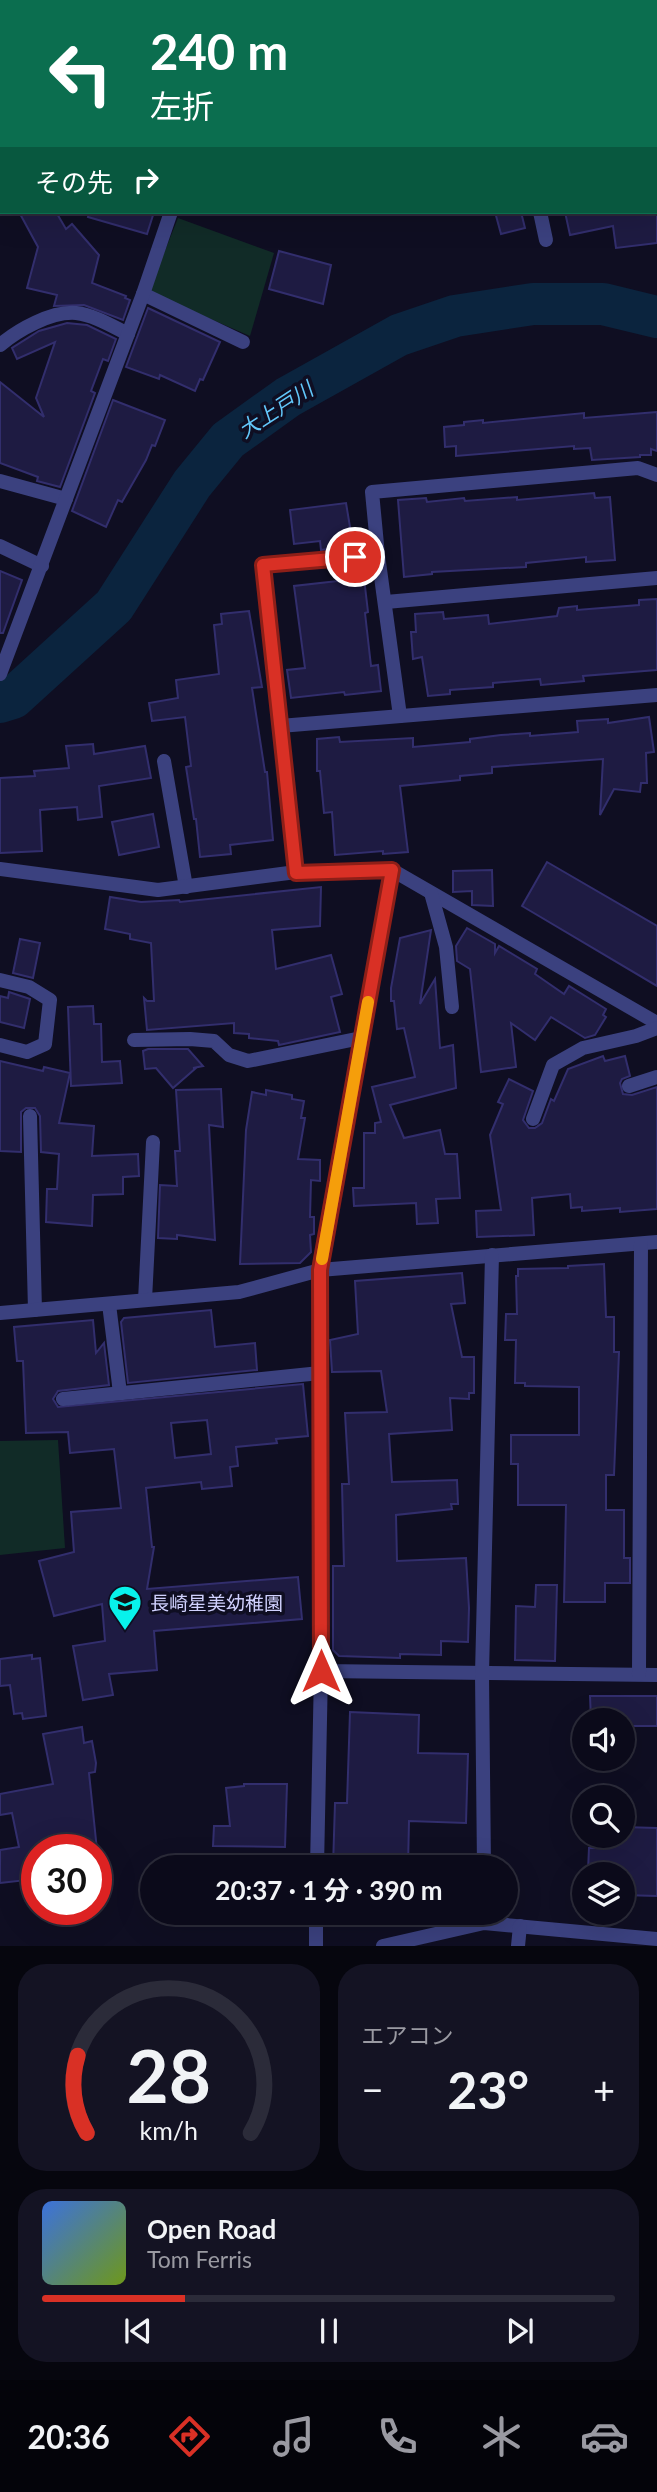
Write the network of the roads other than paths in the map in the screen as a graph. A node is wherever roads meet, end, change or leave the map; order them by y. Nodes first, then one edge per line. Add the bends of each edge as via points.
1 (170, 214) edge
2 (540, 214) edge
3 (546, 240) dead end
4 (143, 293) junction
5 (128, 334) junction
6 (243, 342) dead end
7 (0, 345) edge
8 (657, 475) edge
9 (0, 481) edge
10 (66, 499) junction
11 (0, 546) edge
12 (378, 555) junction
13 (42, 566) junction
14 (657, 578) edge
15 (386, 602) junction
16 (0, 674) edge
17 (657, 695) edge
18 (400, 716) junction
19 (280, 726) junction
20 (164, 761) dead end
21 (0, 869) edge
22 (392, 870) junction
23 (296, 873) junction
24 (186, 887) junction
25 (431, 892) junction
26 (0, 980) edge
27 (452, 1007) dead end
28 (657, 1026) edge
29 (361, 1038) junction
30 (134, 1040) dead end
31 (0, 1045) edge
32 (657, 1077) edge
33 (629, 1086) dead end
34 (30, 1116) dead end
35 (533, 1119) dead end
36 (153, 1142) dead end
37 (657, 1242) edge
38 (641, 1244) junction
39 (492, 1255) junction
40 (320, 1270) junction
41 (145, 1300) junction
42 (109, 1304) junction
43 (35, 1310) junction
44 (0, 1313) edge
45 (320, 1373) junction
46 (120, 1393) junction
47 (63, 1399) dead end
48 (321, 1671) junction
49 (482, 1674) junction
50 (639, 1674) junction
51 (657, 1675) edge
52 (317, 1855) edge
53 (484, 1855) edge
54 (316, 1925) edge
55 (459, 1925) edge
56 (516, 1925) edge
57 (520, 1926) junction
58 (657, 1939) edge
59 (316, 1946) edge
60 (383, 1946) edge
61 (518, 1946) edge

1 - 4 street
2 - 3 street
4 - 5 street
4 - 6 street
5 - 7 street via 74,313 47,318 17,331
5 - 10 street
8 - 12 street via 638,468 372,492
9 - 10 street
10 - 13 street
11 - 13 street
12 - 15 street
12 - 19 street via 263,565
13 - 16 street
14 - 15 street
15 - 18 street
17 - 18 street
18 - 19 street
19 - 23 street
20 - 24 street
21 - 24 street via 158,890
22 - 23 street
22 - 25 street
22 - 29 street
23 - 24 street
25 - 27 street via 446,947
25 - 28 street
26 - 31 street via 29,987 50,1000 45,1044 27,1052
28 - 35 street via 636,1036 583,1048 553,1065
29 - 30 street via 248,1061 229,1055 214,1041
29 - 40 street
32 - 33 street
34 - 43 street
36 - 41 street
37 - 38 street
38 - 39 street
38 - 50 street
39 - 40 street
39 - 49 street
40 - 41 street via 239,1292
40 - 45 street
41 - 42 street
42 - 43 street
42 - 46 street
43 - 44 street
45 - 46 street
45 - 48 street
46 - 47 street
48 - 49 street
48 - 52 street
49 - 50 street
49 - 53 street
50 - 51 street
54 - 59 street
55 - 60 street
56 - 57 street
57 - 58 street
57 - 61 street

